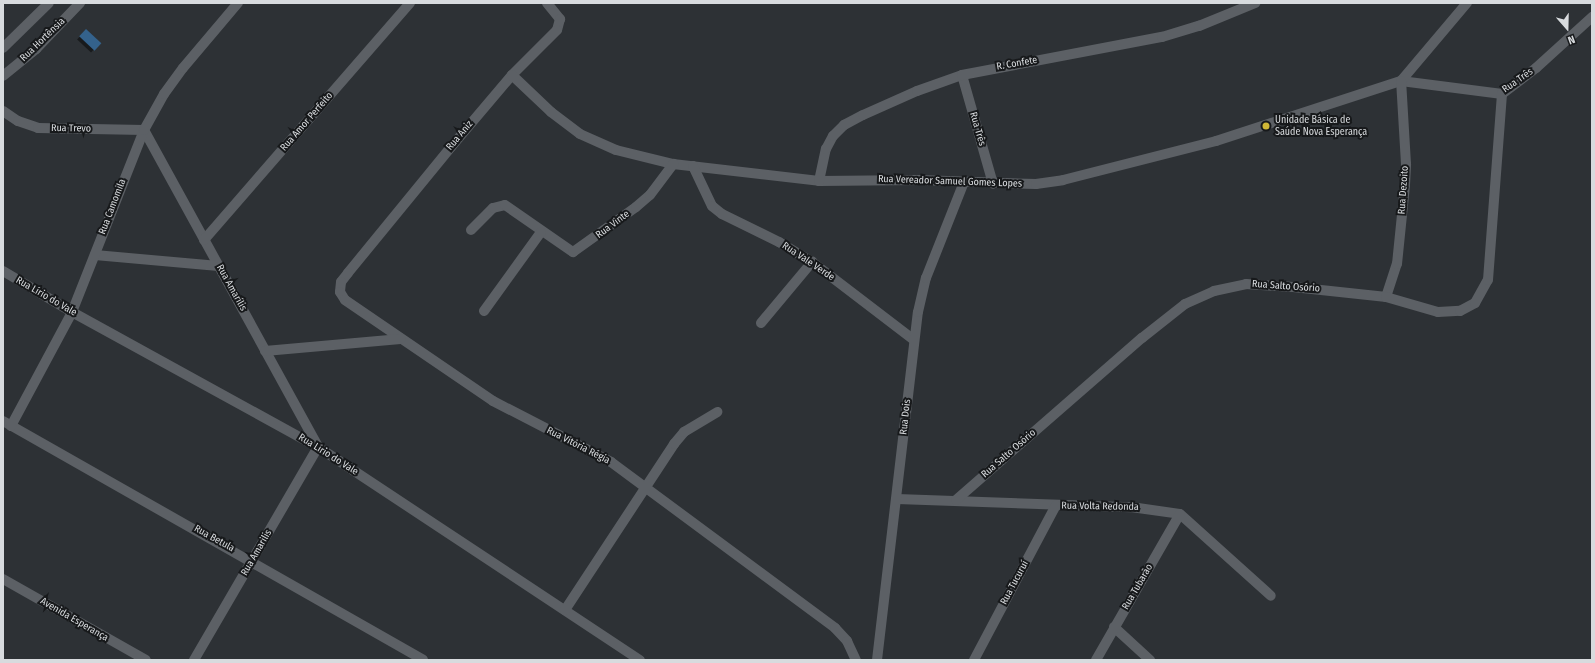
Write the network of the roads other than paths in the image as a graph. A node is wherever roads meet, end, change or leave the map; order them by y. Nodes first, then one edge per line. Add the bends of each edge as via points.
1 (49, 3) edge
2 (80, 3) edge
3 (238, 3) edge
4 (410, 3) edge
5 (547, 3) edge
6 (1255, 3) edge
7 (1467, 3) edge
8 (1592, 17) edge
9 (3, 48) edge
10 (962, 74) junction
11 (512, 75) junction
12 (3, 76) edge
13 (1401, 82) junction
14 (1502, 94) junction
15 (3, 111) edge
16 (144, 130) junction
17 (673, 164) junction
18 (693, 166) junction
19 (819, 181) junction
20 (964, 182) junction
21 (993, 184) junction
22 (470, 230) dead end
23 (541, 232) junction
24 (204, 240) junction
25 (95, 255) junction
26 (812, 262) junction
27 (219, 266) junction
28 (3, 271) edge
29 (348, 273) joint
30 (1386, 298) junction
31 (484, 311) dead end
32 (72, 312) junction
33 (761, 323) dead end
34 (400, 339) junction
35 (914, 340) junction
36 (265, 351) junction
37 (717, 412) dead end
38 (7, 424) edge
39 (318, 447) junction
40 (647, 488) junction
41 (897, 499) junction
42 (956, 500) junction
43 (1056, 506) junction
44 (1180, 514) junction
45 (252, 561) junction
46 (3, 579) edge
47 (1271, 596) dead end
48 (565, 610) junction
49 (1114, 626) junction
50 (146, 660) edge
51 (194, 660) edge
52 (423, 660) edge
53 (640, 660) edge
54 (856, 660) edge
55 (876, 660) edge
56 (974, 660) edge
57 (1096, 660) edge
58 (1150, 660) edge

1 - 9 street, Rua Hortênsia
2 - 12 street, Rua Hortênsia via 36,49
3 - 16 street, Rua Camomila via 183,68 164,94
4 - 24 street, Rua Amor Perfeito
5 - 11 street, Rua Aniz via 557,13 560,25
6 - 10 street, R. Confete via 1162,37
7 - 13 street
8 - 14 street, Rua Três via 1536,68
10 - 19 street, R. Confete via 917,91 844,125 833,136 826,149
10 - 21 street, Rua Três
11 - 17 street, Rua Vereador Samuel Gomes Lopes via 551,112 580,134 616,150
11 - 29 street, Rua Aniz
13 - 14 street, Rua Três
13 - 21 street, Rua Vereador Samuel Gomes Lopes via 1216,141 1071,178 1036,184
13 - 30 street, Rua Dezoito via 1405,185 1397,264
14 - 30 street, Rua Salto Osório via 1490,265 1487,284 1480,297 1468,307 1449,312 1438,312
15 - 16 street, Rua Trevo via 18,121 38,128
16 - 24 street, Rua Amarílis
16 - 25 street, Rua Camomila
17 - 18 street, Rua Vereador Samuel Gomes Lopes
17 - 23 street, Rua Vinte via 641,203 576,251 570,251
18 - 19 street, Rua Vereador Samuel Gomes Lopes
18 - 26 street, Rua Vale Verde via 712,206 722,214
19 - 20 street, Rua Vereador Samuel Gomes Lopes
20 - 21 street, Rua Vereador Samuel Gomes Lopes
20 - 35 street, Rua Dois via 926,278
22 - 23 street, Rua Vinte via 489,211 502,205 508,206
23 - 31 street
24 - 27 street, Rua Amarílis
25 - 27 street
25 - 32 street, Rua Camomila
26 - 33 street
26 - 35 street, Rua Vale Verde
27 - 36 street, Rua Amarílis
28 - 32 street, Rua Lírio do Vale
29 - 34 street, Rua Vitória Régia via 341,282 340,292 345,300
30 - 42 street, Rua Salto Osório via 1260,284 1229,286 1198,297 1142,338
32 - 38 street, Rua Camomila
32 - 39 street, Rua Lírio do Vale
34 - 36 street
34 - 40 street, Rua Vitória Régia via 493,401 594,452
35 - 41 street, Rua Dois
36 - 39 street, Rua Amarílis
37 - 40 street via 679,438
38 - 45 street, Rua Betula
39 - 45 street, Rua Amarilis
39 - 48 street, Rua Lírio do Vale
40 - 48 street
40 - 54 street, Rua Vitória Régia via 835,628 847,641
41 - 42 street, Rua Volta Redonda
41 - 55 street, Rua Dois
42 - 43 street, Rua Volta Redonda
43 - 44 street, Rua Volta Redonda via 1131,507
43 - 56 street, Rua Tucuruí
44 - 47 street
44 - 49 street, Rua Tubarão
45 - 51 street, Rua Amarilis
45 - 52 street, Rua Betula
46 - 50 street, Avenida Esperança
48 - 53 street, Rua Lírio do Vale
49 - 57 street, Rua Tubarão
49 - 58 street

